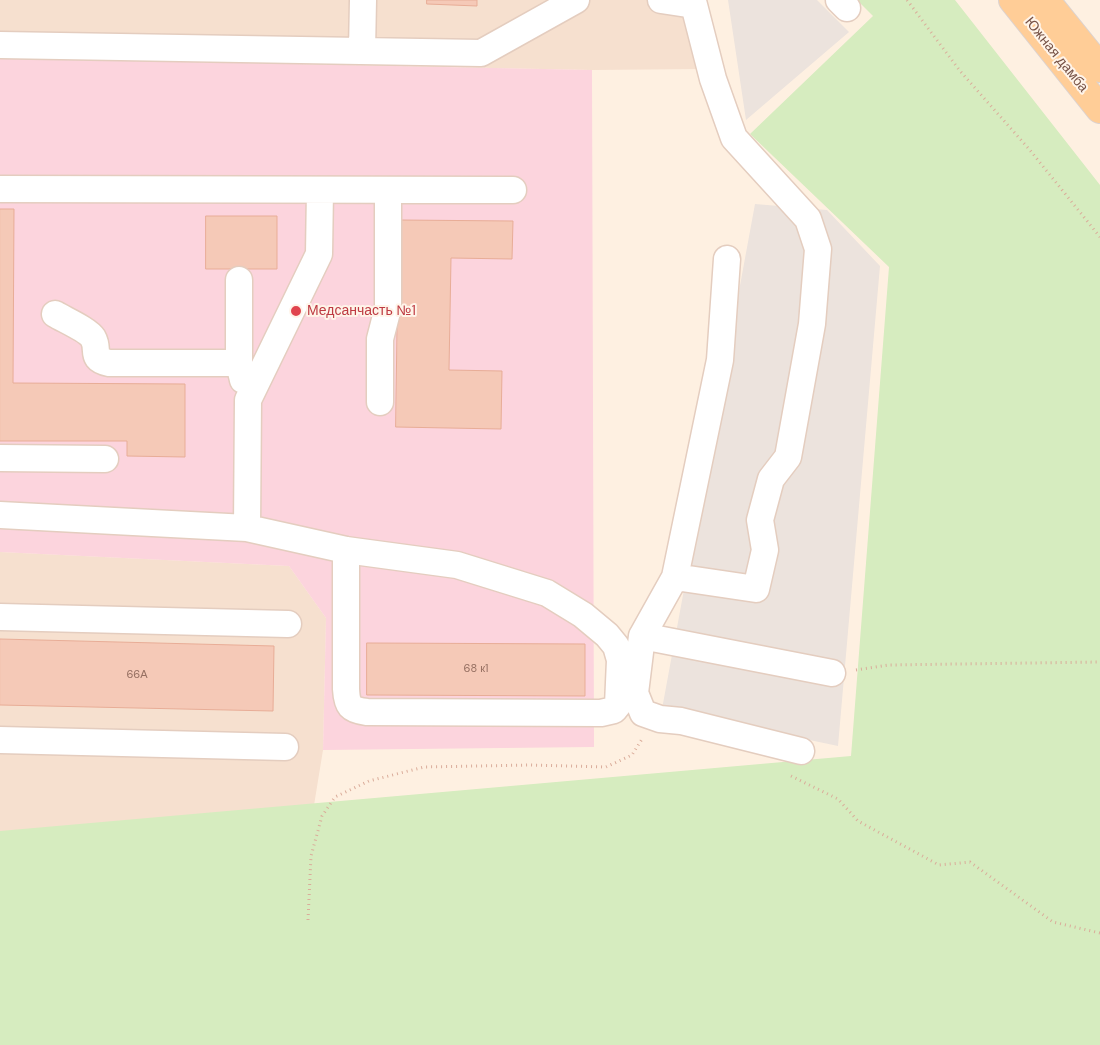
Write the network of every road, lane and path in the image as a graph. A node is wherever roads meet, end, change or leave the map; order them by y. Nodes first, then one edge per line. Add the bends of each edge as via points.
1 (363, 0) edge
2 (576, 0) edge
3 (662, 0) edge
4 (907, 0) edge
5 (1013, 0) edge
6 (1045, 0) edge
7 (0, 45) edge
8 (362, 51) junction
9 (1100, 68) edge
10 (1100, 109) edge
11 (0, 189) edge
12 (320, 190) junction
13 (388, 190) junction
14 (513, 190) dead end
15 (1100, 237) edge
16 (728, 259) dead end
17 (239, 280) dead end
18 (55, 314) dead end
19 (238, 363) junction
20 (248, 400) junction
21 (380, 402) dead end
22 (0, 458) edge
23 (105, 459) dead end
24 (0, 516) edge
25 (248, 528) junction
26 (346, 550) junction
27 (675, 577) junction
28 (0, 617) edge
29 (288, 624) dead end
30 (642, 636) junction
31 (1100, 662) edge
32 (832, 674) joint
33 (643, 713) junction
34 (0, 740) edge
35 (765, 742) junction
36 (285, 747) dead end
37 (801, 751) dead end
38 (308, 920) dead end
39 (1100, 933) edge

1 - 8 lane
2 - 8 lane via 481,53
3 - 27 lane via 694,5 713,79 734,138 808,219 818,249 812,324 788,456 771,479 760,520 766,550 756,589
4 - 15 path via 960,71 1030,149
5 - 10 main road, Южная дамба
6 - 9 main road, Южная дамба
7 - 8 lane
11 - 12 lane
12 - 13 lane
12 - 20 lane via 319,254
13 - 14 lane
13 - 21 lane via 388,308 380,340
16 - 27 lane via 720,360
17 - 19 lane
18 - 19 lane via 94,339 101,362
19 - 20 lane
20 - 25 lane
22 - 23 lane
24 - 25 lane
25 - 26 lane
26 - 26 lane via 457,565 547,593 583,616 616,646 620,660 618,705 614,710 601,713 355,711 347,702 346,690
27 - 30 lane
28 - 29 lane
30 - 32 lane
30 - 33 lane via 635,693
31 - 32 path via 889,665
33 - 35 lane
33 - 38 path via 642,738 632,755 606,767 424,767 369,781 335,797 322,816 311,856
34 - 36 lane
35 - 37 lane
35 - 39 path via 775,768 838,799 858,821 939,865 970,862 1053,922

